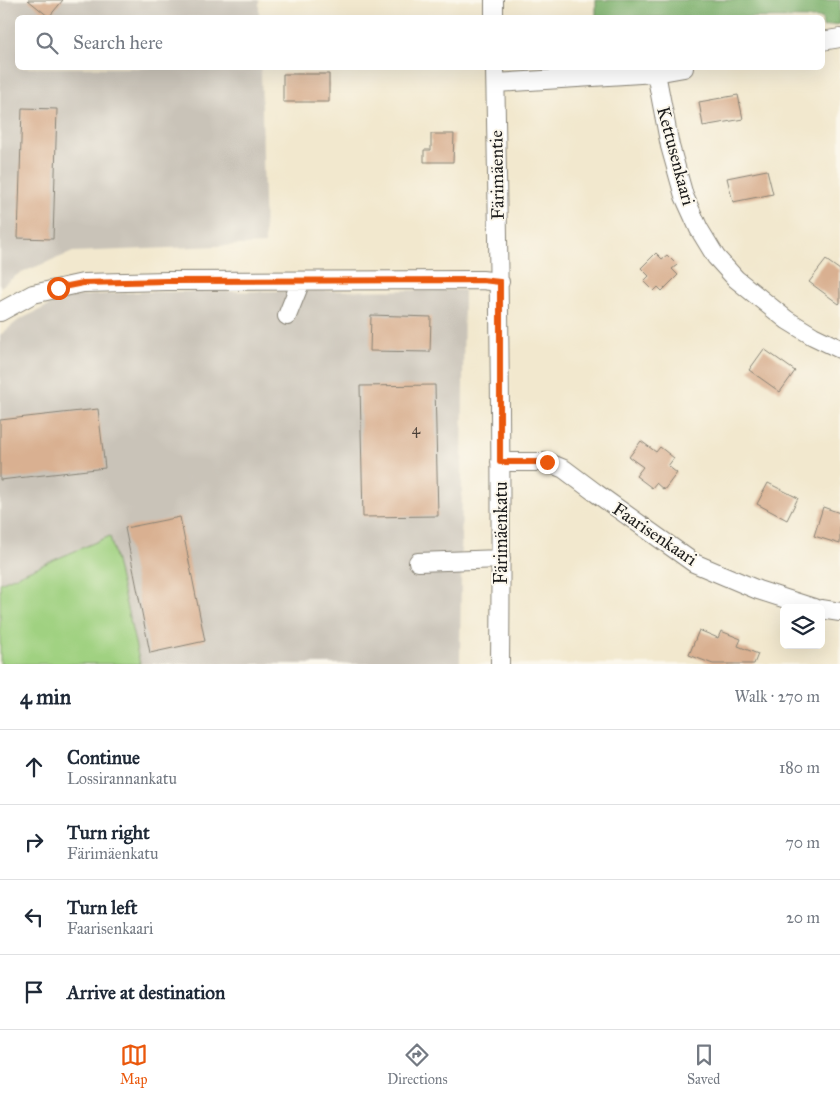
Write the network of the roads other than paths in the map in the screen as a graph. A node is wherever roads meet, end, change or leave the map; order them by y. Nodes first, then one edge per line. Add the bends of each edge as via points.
1 (494, 0) edge
2 (494, 15) edge
3 (840, 38) edge
4 (825, 40) edge
5 (673, 70) edge
6 (656, 73) junction
7 (496, 75) edge
8 (301, 281) junction
9 (500, 282) junction
10 (0, 312) edge
11 (287, 316) dead end
12 (840, 349) edge
13 (500, 462) junction
14 (501, 559) junction
15 (418, 562) dead end
16 (802, 604) edge
17 (825, 610) edge
18 (840, 612) edge
19 (500, 664) edge

1 - 2 street
3 - 4 street
5 - 6 street
6 - 7 street
6 - 12 street, Kettusenkaari via 670,146 684,196 716,257 736,279 787,320
7 - 9 street, Färimäentie
8 - 9 street
8 - 10 street via 83,283 33,294
8 - 11 street
9 - 13 street, Färimäenkatu
13 - 14 street, Färimäenkatu
13 - 16 street, Faarisenkaari via 547,462 564,469 694,563
14 - 15 street
14 - 19 street, Färimäenkatu
17 - 18 street

